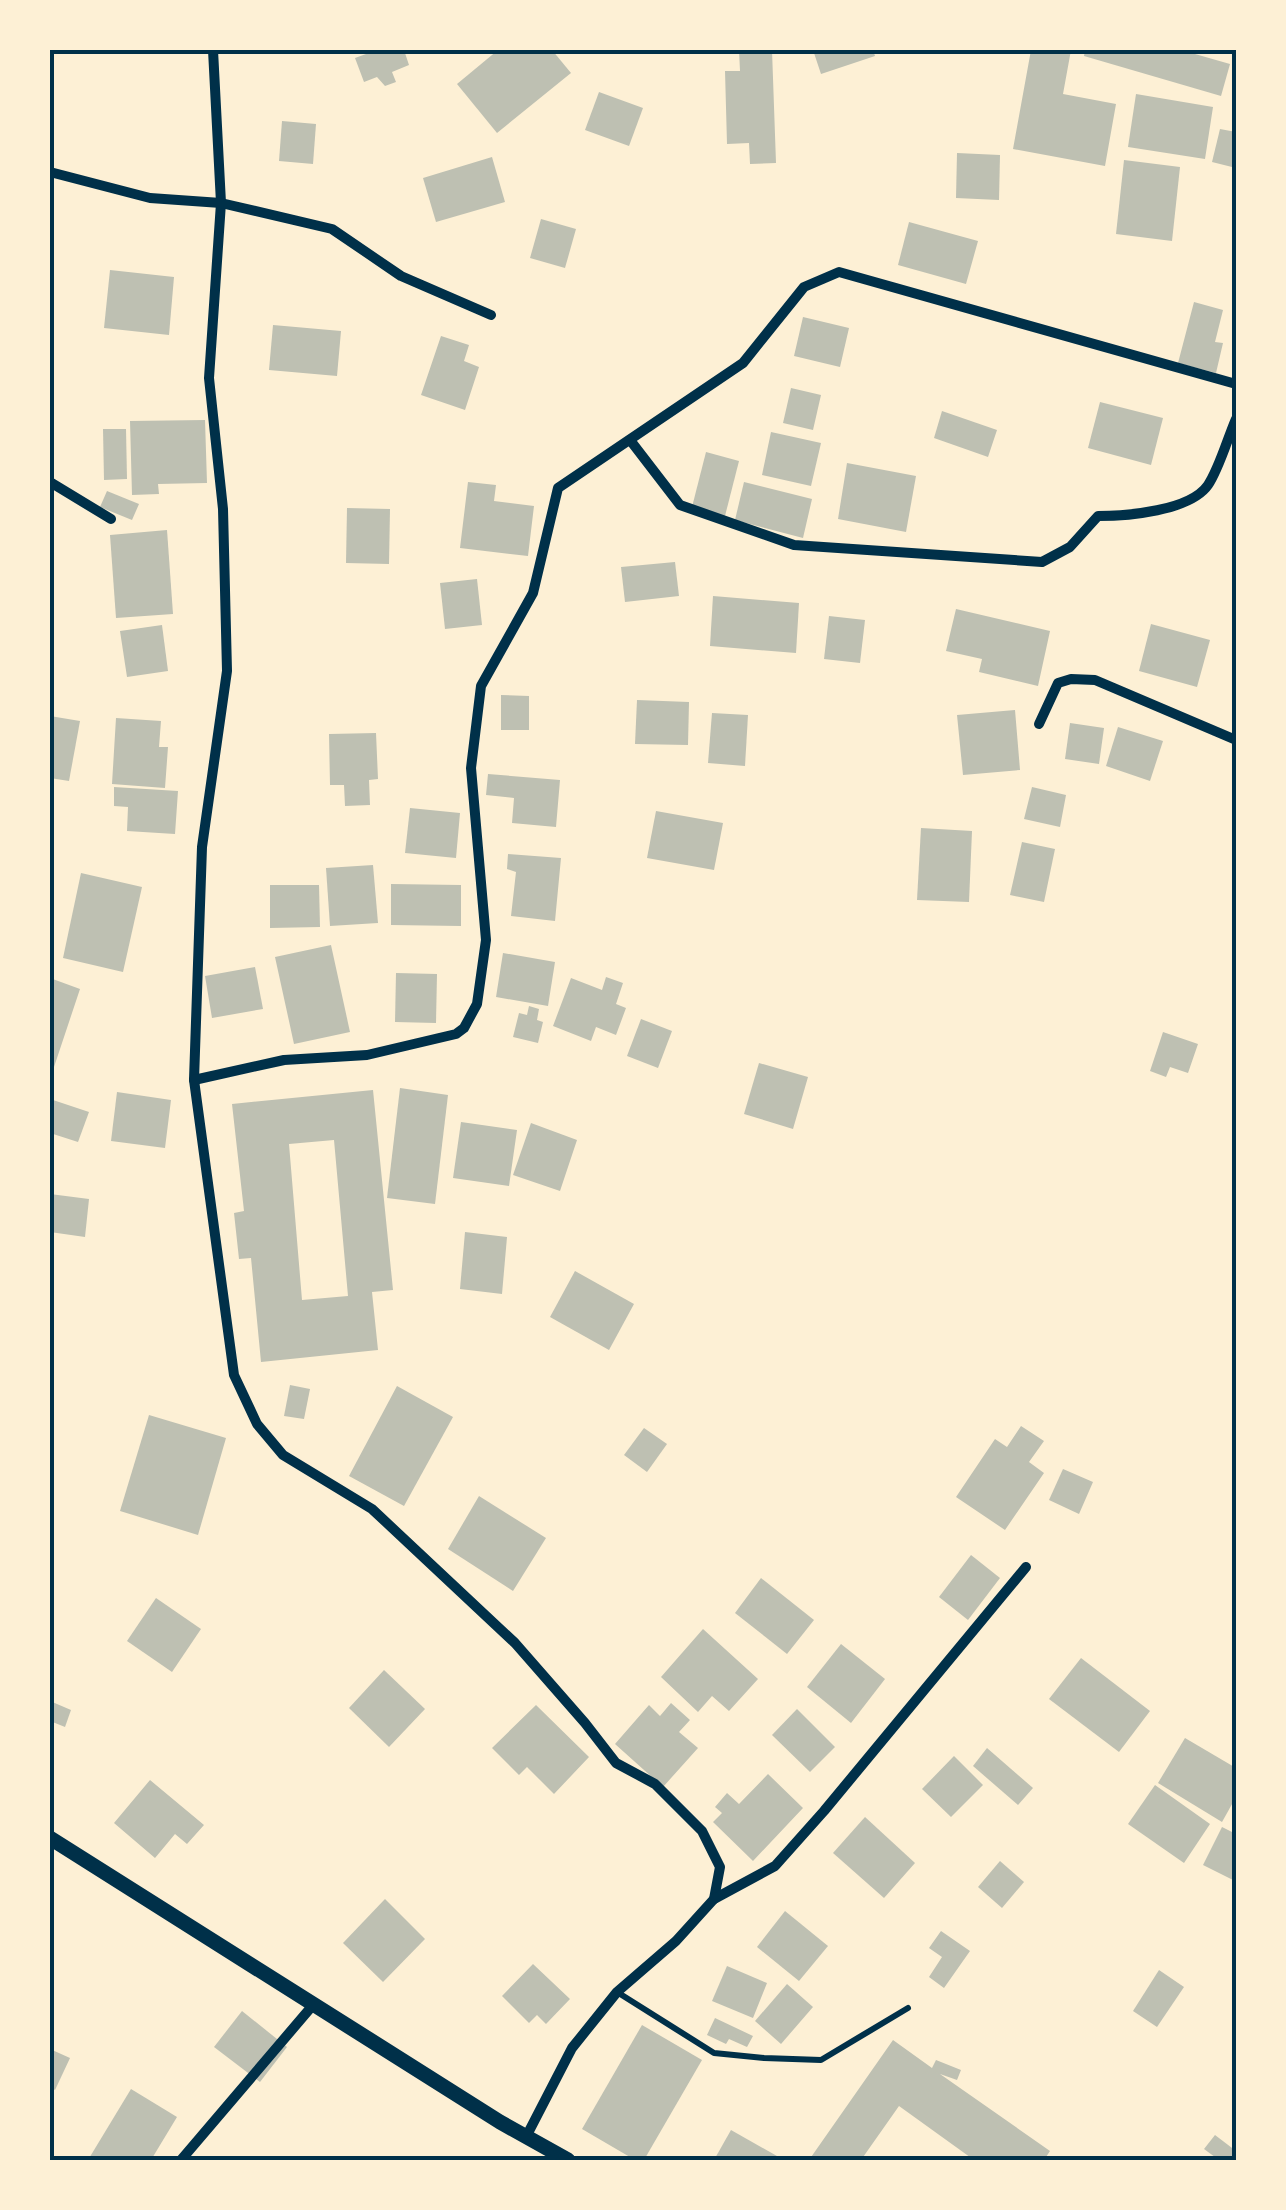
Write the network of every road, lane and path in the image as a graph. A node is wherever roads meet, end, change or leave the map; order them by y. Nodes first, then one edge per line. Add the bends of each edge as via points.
1 (213, 50) edge
2 (50, 172) edge
3 (221, 203) junction
4 (490, 314) dead end
5 (1236, 384) edge
6 (1236, 419) edge
7 (630, 440) junction
8 (50, 482) edge
9 (111, 519) dead end
10 (1039, 724) dead end
11 (1236, 740) edge
12 (194, 1080) junction
13 (1026, 1567) dead end
14 (50, 1838) edge
15 (714, 1899) junction
16 (616, 1992) junction
17 (314, 2005) junction
18 (908, 2008) dead end
19 (526, 2137) junction
20 (181, 2160) edge
21 (568, 2160) edge

1 - 3 street
2 - 3 street via 150,198
3 - 4 street via 332,230 400,276
3 - 12 street via 209,378 223,509 228,672 202,847
5 - 7 street via 839,272 804,288 743,363
6 - 7 street via 1207,487 1176,506 1098,516 1070,548 1042,562 794,545 680,506
7 - 12 street via 558,488 532,593 481,686 471,768 486,940 477,1004 464,1028 367,1055 284,1060
8 - 9 street
10 - 11 street via 1058,684 1096,680
12 - 15 street via 234,1375 256,1424 284,1455 372,1510 515,1643 616,1763 655,1784 702,1830 720,1868
13 - 15 street via 775,1866
14 - 17 street
15 - 16 street
16 - 18 lane via 714,2052 764,2058 821,2060
16 - 19 street via 572,2048
17 - 19 street
17 - 20 street
19 - 21 street

